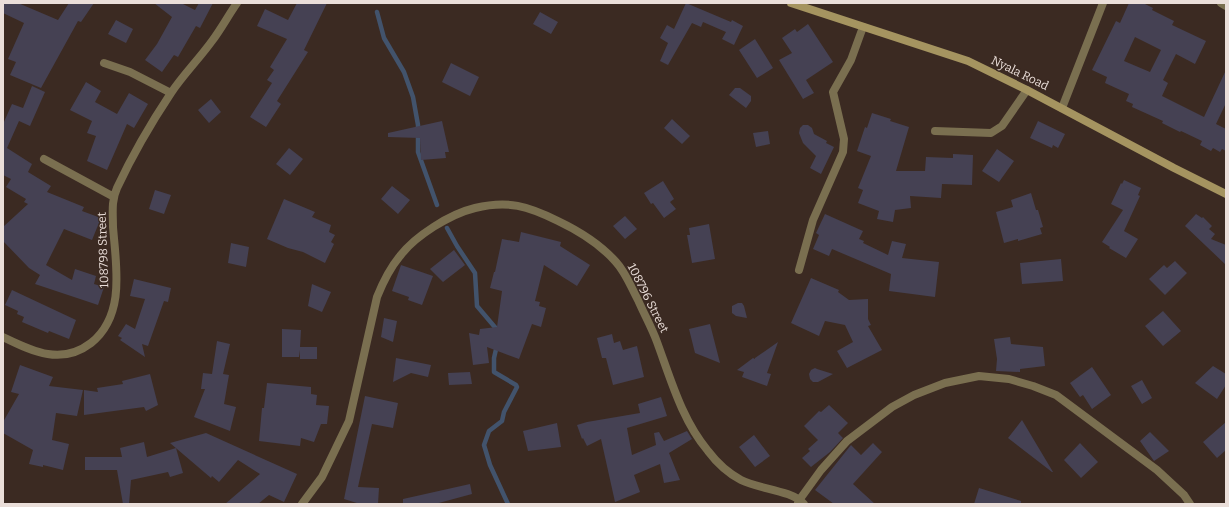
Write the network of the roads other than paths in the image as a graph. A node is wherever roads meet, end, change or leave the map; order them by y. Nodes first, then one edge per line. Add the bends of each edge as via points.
1 (236, 3) edge
2 (791, 3) edge
3 (1103, 3) edge
4 (1221, 3) edge
5 (1226, 6) edge
6 (863, 27) junction
7 (104, 63) dead end
8 (1027, 90) junction
9 (171, 93) junction
10 (1062, 108) junction
11 (935, 131) dead end
12 (44, 159) dead end
13 (1226, 194) edge
14 (114, 197) junction
15 (799, 270) dead end
16 (3, 337) edge
17 (800, 502) edge
18 (302, 504) edge
19 (1190, 504) edge

1 - 9 street, 108798 Street via 212,41
2 - 6 street, Nyala Road
3 - 10 street
4 - 5 street
6 - 8 street, Nyala Road via 968,61
6 - 15 street via 850,60 833,92 844,139 843,152 813,220
7 - 9 street via 130,72
8 - 10 street, Nyala Road
8 - 11 street via 1002,126 991,133
9 - 14 street, 108798 Street via 122,177
10 - 13 street, Nyala Road
12 - 14 street, 108798 Street
14 - 16 street, 108798 Street via 112,208 117,291 110,319 100,335 84,348 58,355 40,353
17 - 18 street, 108796 Street via 741,480 721,466 708,451 690,425 656,340 626,276 616,262 581,234 537,210 514,205 489,205 461,211 441,222 400,255 386,277 377,297 349,420 322,477
17 - 19 street via 821,470 847,441 892,407 945,383 979,376 1009,379 1056,395 1157,470

